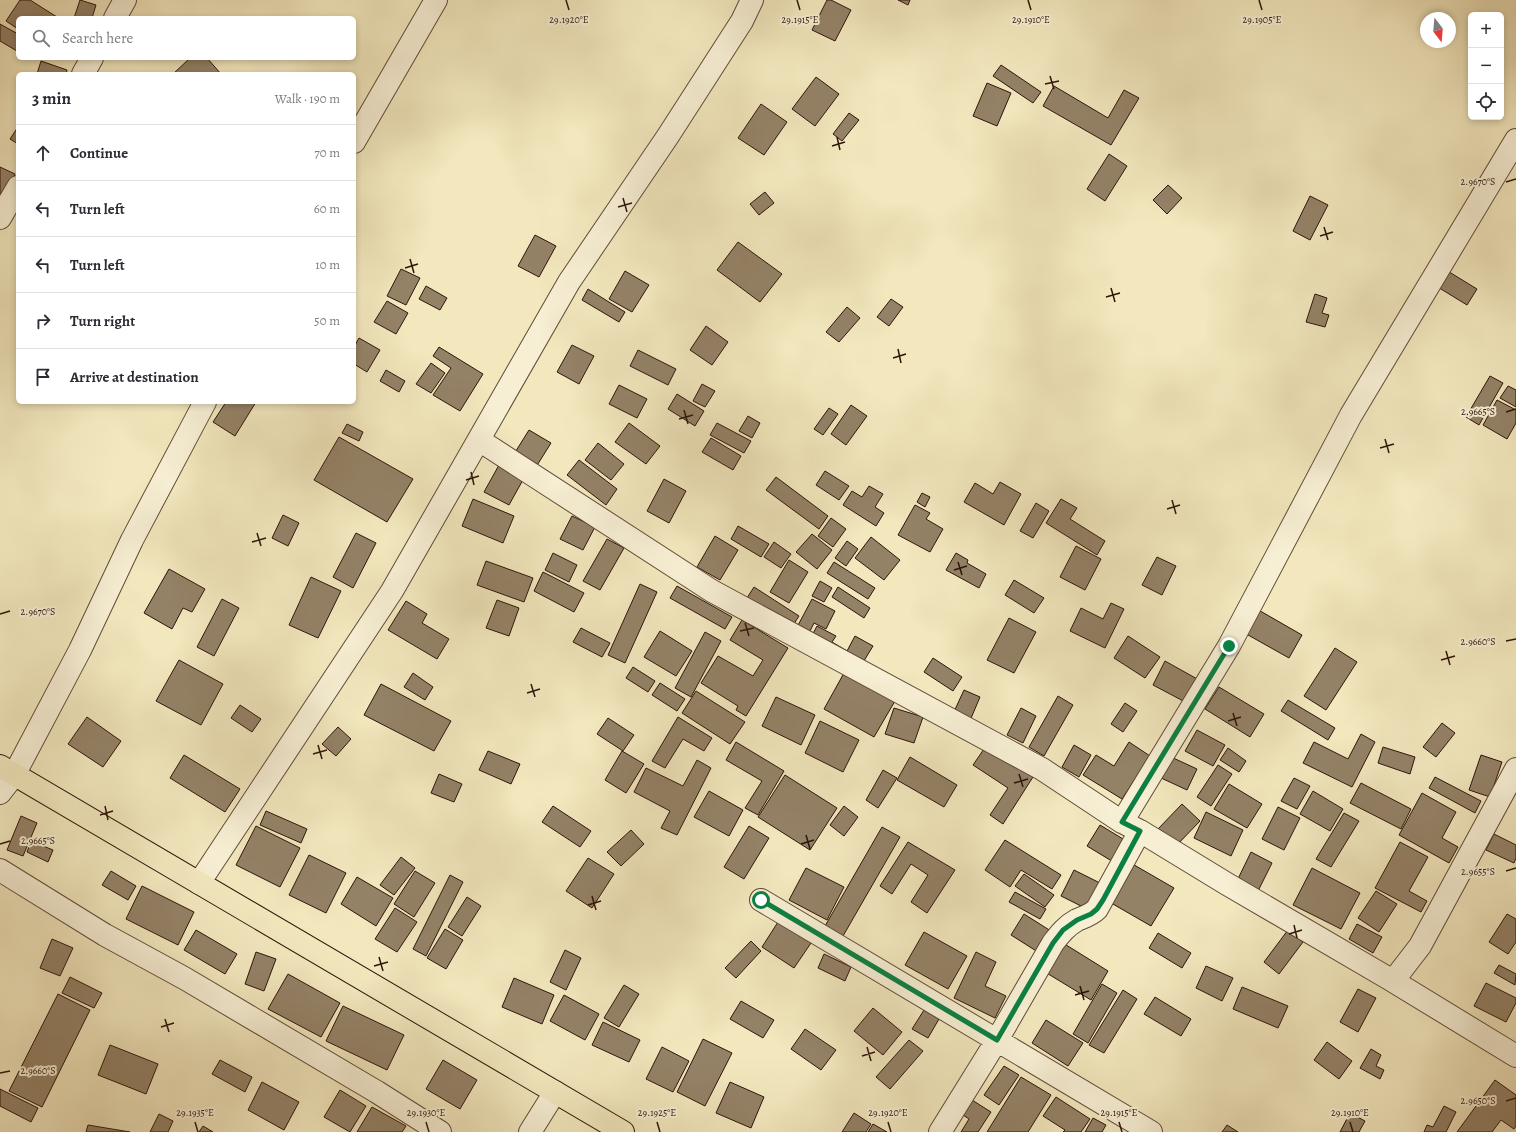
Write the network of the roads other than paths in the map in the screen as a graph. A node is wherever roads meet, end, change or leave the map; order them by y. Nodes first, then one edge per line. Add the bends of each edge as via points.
1 (125, 0) edge
2 (436, 0) edge
3 (752, 0) edge
4 (116, 16) edge
5 (91, 60) edge
6 (84, 72) edge
7 (356, 139) edge
8 (1516, 140) edge
9 (16, 190) edge
10 (0, 218) edge
11 (204, 404) edge
12 (479, 440) junction
13 (1516, 769) edge
14 (7, 771) edge
15 (0, 793) edge
16 (1131, 827) junction
17 (0, 870) edge
18 (199, 883) junction
19 (761, 900) dead end
20 (1393, 981) junction
21 (997, 1040) junction
22 (1516, 1056) edge
23 (555, 1092) junction
24 (440, 1132) edge
25 (530, 1132) edge
26 (623, 1132) edge
27 (940, 1132) edge
28 (1151, 1132) edge

1 - 4 street
2 - 7 street
3 - 12 street via 742,21 668,136 569,282
5 - 6 street
8 - 16 street via 1351,415
9 - 10 street
11 - 14 street via 132,540 80,650
12 - 16 street via 712,591 1042,769
12 - 18 street via 392,590
13 - 20 street via 1420,946
14 - 15 street
14 - 18 main road
16 - 20 street
16 - 21 street via 1097,909 1063,930 1053,943
17 - 24 street via 105,935 184,978 377,1092
18 - 23 main road
19 - 21 street
20 - 22 street
21 - 27 street
21 - 28 street
23 - 25 street
23 - 26 main road

